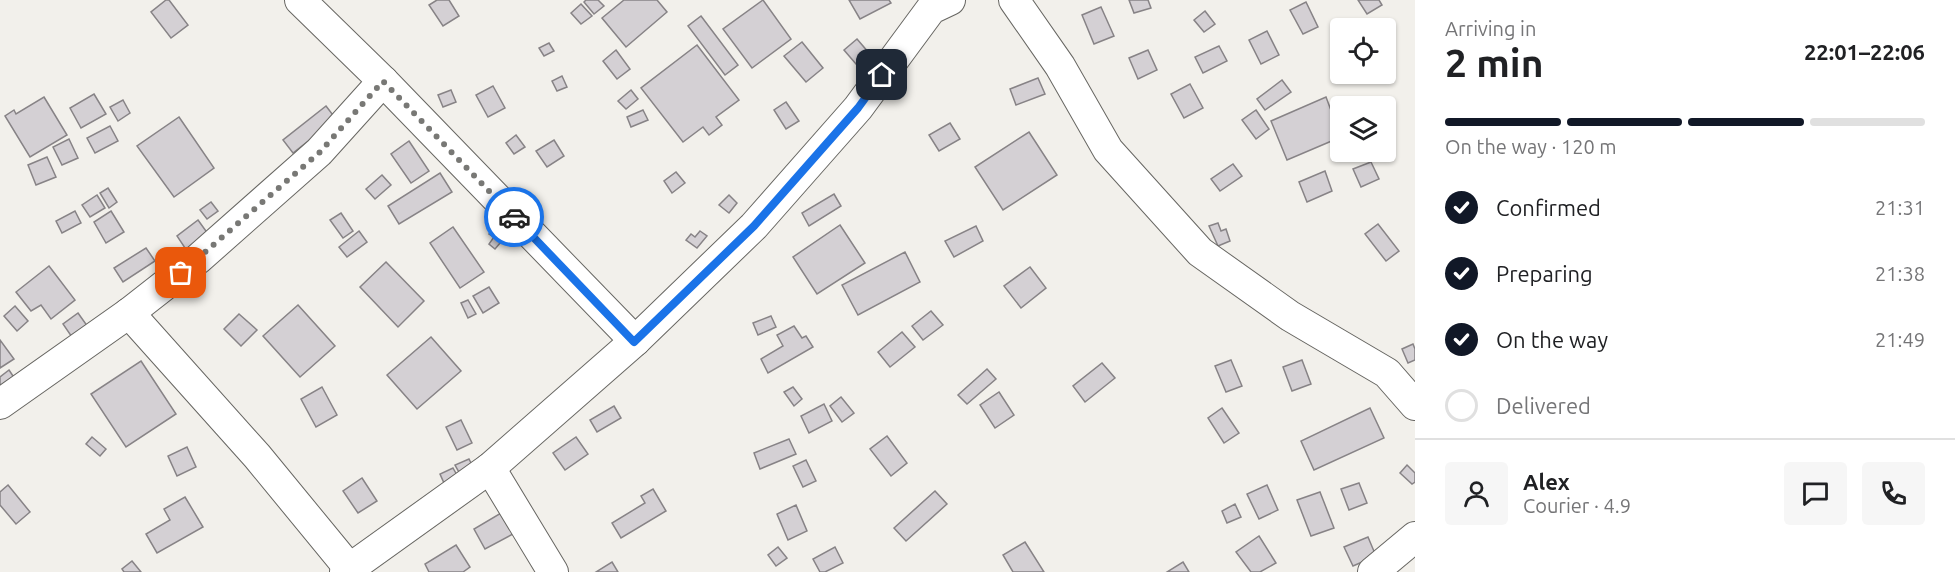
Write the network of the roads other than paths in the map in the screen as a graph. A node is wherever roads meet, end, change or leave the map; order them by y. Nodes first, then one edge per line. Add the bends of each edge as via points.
1 (300, 0) edge
2 (1014, 0) edge
3 (936, 3) edge
4 (383, 81) junction
5 (129, 312) junction
6 (634, 342) junction
7 (0, 404) edge
8 (1415, 405) edge
9 (490, 468) junction
10 (1415, 537) edge
11 (347, 570) edge
12 (553, 572) edge
13 (1373, 572) edge

1 - 4 street
2 - 8 street via 1060,66 1108,150 1200,252 1290,316 1388,373
3 - 6 street via 858,108 754,226
4 - 5 street via 320,152 198,259
4 - 6 street
5 - 7 street
5 - 11 street via 257,456
6 - 9 street
9 - 11 street
9 - 12 street
10 - 13 street

